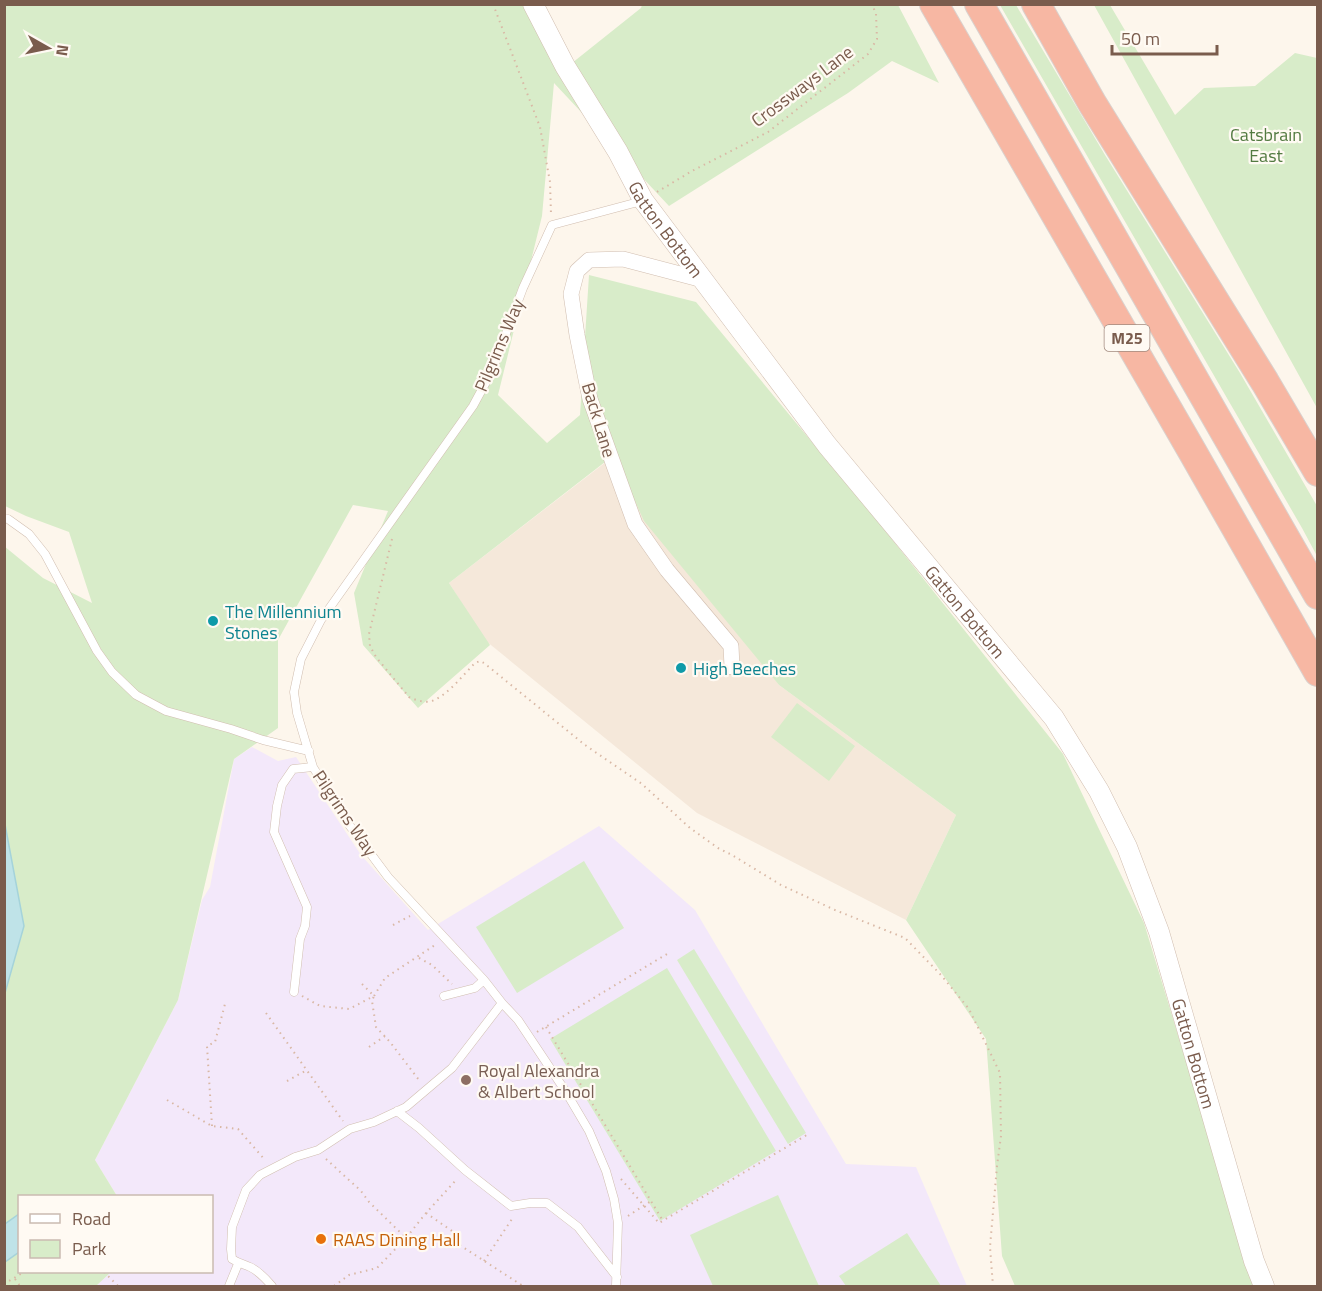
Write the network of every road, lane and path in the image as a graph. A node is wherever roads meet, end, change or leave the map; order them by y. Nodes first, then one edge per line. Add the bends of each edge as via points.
1 (493, 4) edge
2 (532, 4) edge
3 (872, 4) edge
4 (934, 4) edge
5 (979, 4) edge
6 (1036, 4) edge
7 (1049, 4) edge
8 (1092, 103) junction
9 (643, 200) junction
10 (552, 225) junction
11 (703, 280) junction
12 (1317, 472) edge
13 (398, 510) junction
14 (4, 518) edge
15 (1317, 595) edge
16 (732, 667) dead end
17 (1317, 672) edge
18 (309, 751) junction
19 (313, 767) junction
20 (420, 911) junction
21 (393, 925) dead end
22 (445, 938) junction
23 (667, 954) dead end
24 (418, 957) junction
25 (484, 980) junction
26 (362, 984) dead end
27 (294, 992) joint
28 (461, 992) junction
29 (374, 996) junction
30 (444, 996) dead end
31 (502, 1003) junction
32 (225, 1004) dead end
33 (266, 1013) dead end
34 (546, 1027) junction
35 (385, 1036) junction
36 (530, 1036) junction
37 (369, 1047) dead end
38 (307, 1070) junction
39 (287, 1081) dead end
40 (426, 1090) junction
41 (167, 1100) dead end
42 (397, 1111) junction
43 (212, 1126) junction
44 (350, 1129) junction
45 (810, 1133) dead end
46 (318, 1150) junction
47 (272, 1168) junction
48 (465, 1170) junction
49 (621, 1180) dead end
50 (651, 1201) junction
51 (521, 1204) junction
52 (643, 1206) junction
53 (426, 1213) junction
54 (663, 1221) junction
55 (618, 1223) junction
56 (406, 1238) junction
57 (484, 1261) junction
58 (238, 1264) junction
59 (22, 1273) edge
60 (105, 1273) edge
61 (617, 1277) junction
62 (14, 1278) junction
63 (4, 1284) edge
64 (20, 1287) edge
65 (118, 1287) edge
66 (229, 1287) edge
67 (272, 1287) edge
68 (334, 1287) edge
69 (523, 1287) edge
70 (616, 1287) edge
71 (993, 1287) edge
72 (1264, 1287) edge

1 - 10 path via 540,127 550,182
2 - 9 street, Gatton Bottom
3 - 9 path, Crossways Lane via 877,39 868,54 768,132
4 - 17 highway, M25
5 - 15 highway, M25
6 - 8 highway
7 - 8 highway
8 - 12 highway
9 - 10 lane
9 - 11 street, Gatton Bottom
10 - 13 lane, Pilgrims Way via 492,371 473,406
11 - 16 street, Back Lane via 623,259 589,260 577,271 571,294 590,399 635,524 667,570 731,646
11 - 72 street, Gatton Bottom via 827,445 1054,718 1099,791 1127,848 1160,932
13 - 18 lane, Pilgrims Way via 321,620 301,660 294,692
13 - 71 path via 369,634 376,657 409,697 430,702 475,663 484,663 585,745 642,784 718,848 781,885 905,938 969,1009 999,1073 1001,1136 990,1247
14 - 18 lane via 28,534 45,554 97,651 136,695 166,711
18 - 19 lane, Pilgrims Way
19 - 20 lane, Pilgrims Way via 346,822
19 - 27 lane via 293,769 282,785 274,832 307,907
20 - 21 path
20 - 22 lane, Pilgrims Way
22 - 24 path
22 - 25 lane, Pilgrims Way
23 - 34 path
24 - 28 path
24 - 29 path via 385,978
25 - 28 lane
25 - 31 lane, Pilgrims Way
26 - 29 path
27 - 29 path via 320,1006 349,1009
28 - 30 lane
29 - 35 path via 376,1027
31 - 36 lane, Pilgrims Way
31 - 40 lane via 452,1068
32 - 43 path via 215,1042 207,1046
33 - 38 path
34 - 36 path
34 - 50 path
35 - 37 path
35 - 40 path
36 - 55 lane, Pilgrims Way via 589,1131 606,1171
38 - 39 path
38 - 44 path
40 - 42 lane
41 - 43 path
42 - 44 lane
42 - 48 lane
43 - 47 path via 238,1129
44 - 46 lane
45 - 54 path
46 - 47 lane
46 - 56 path
47 - 58 lane via 246,1190 232,1227 232,1259
48 - 51 lane via 511,1206
48 - 53 path
49 - 52 path
50 - 52 path
50 - 54 path
51 - 57 path
51 - 61 lane via 547,1203 578,1227
52 - 54 path via 659,1223
52 - 55 path
53 - 56 path
53 - 57 path via 452,1231 458,1244
55 - 61 lane, Pilgrims Way
56 - 68 path via 377,1268 349,1275
57 - 69 path
58 - 66 lane
58 - 67 lane via 250,1267
59 - 62 path
60 - 65 path
61 - 70 lane, Pilgrims Way
62 - 63 path
62 - 64 path

